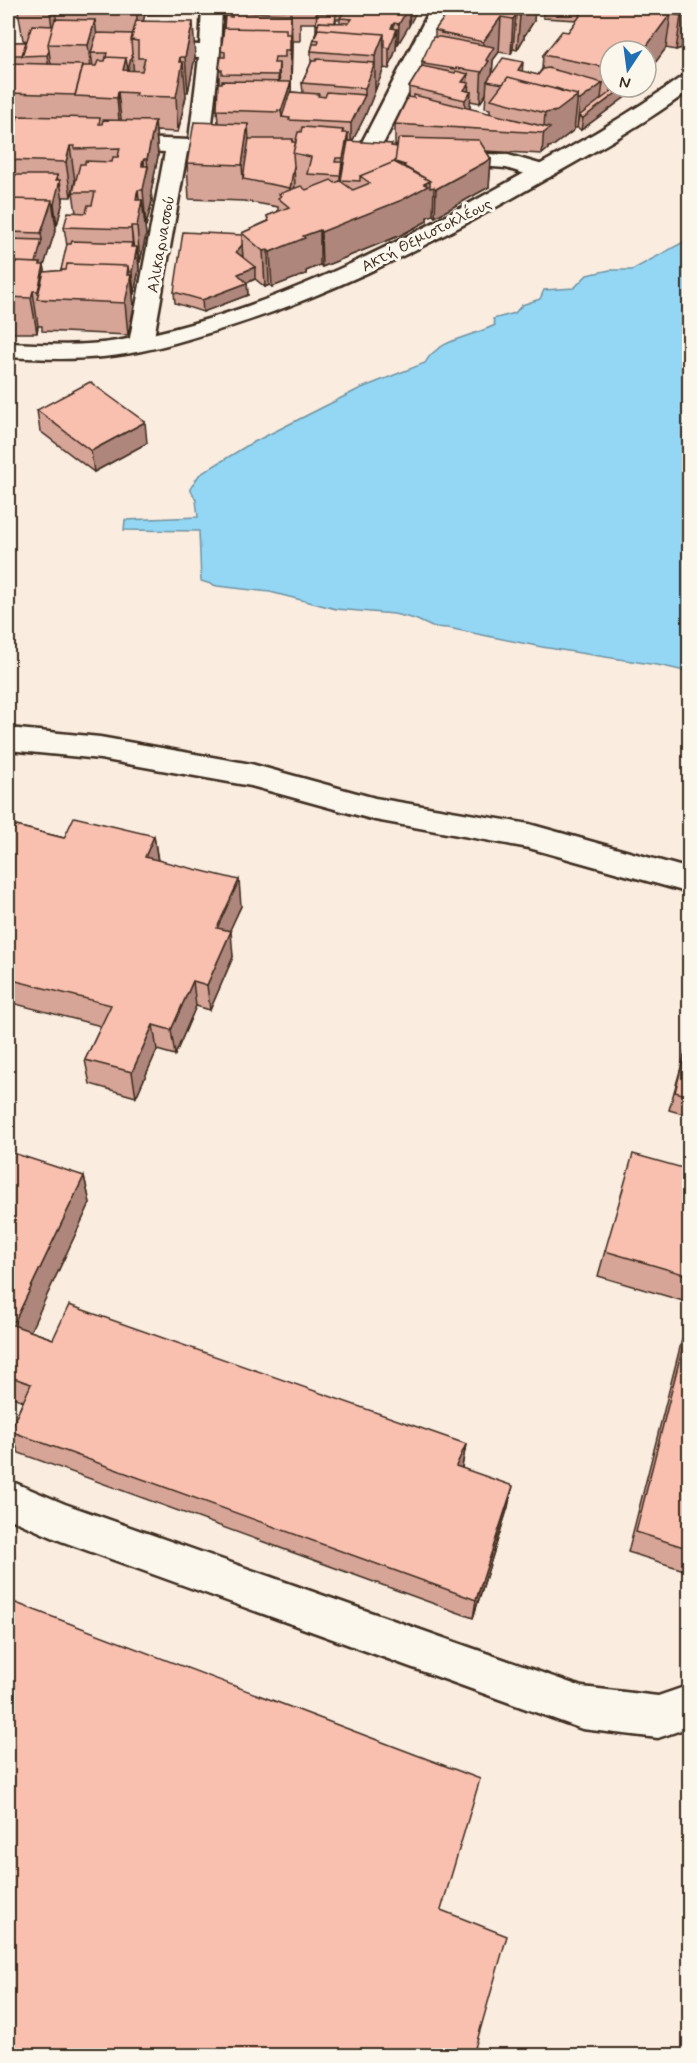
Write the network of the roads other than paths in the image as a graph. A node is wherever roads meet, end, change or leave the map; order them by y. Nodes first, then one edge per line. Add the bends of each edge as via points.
1 (212, 8) edge
2 (441, 8) edge
3 (127, 49) edge
4 (210, 51) junction
5 (690, 80) edge
6 (98, 143) edge
7 (188, 146) junction
8 (255, 148) edge
9 (345, 152) edge
10 (368, 152) junction
11 (391, 154) edge
12 (426, 156) edge
13 (542, 172) junction
14 (141, 343) junction
15 (8, 350) edge
16 (8, 740) edge
17 (690, 881) edge
18 (8, 1499) edge
19 (690, 1706) edge

1 - 4 street, Αλικαρνασσού
2 - 10 street
3 - 4 street
4 - 7 street, Αλικαρνασσού
5 - 13 street, Ακτή Θεμιστοκλέους via 608,135
6 - 7 street
7 - 8 street
7 - 14 street, Αλικαρνασσού
9 - 10 street
10 - 11 street
12 - 13 street via 508,162
13 - 14 street, Ακτή Θεμιστοκλέους via 381,259 228,320
14 - 15 street, Ακτή Θεμιστοκλέους via 75,351
16 - 17 street via 100,748 251,776 375,809 529,836
18 - 19 street via 60,1522 582,1708 658,1717

